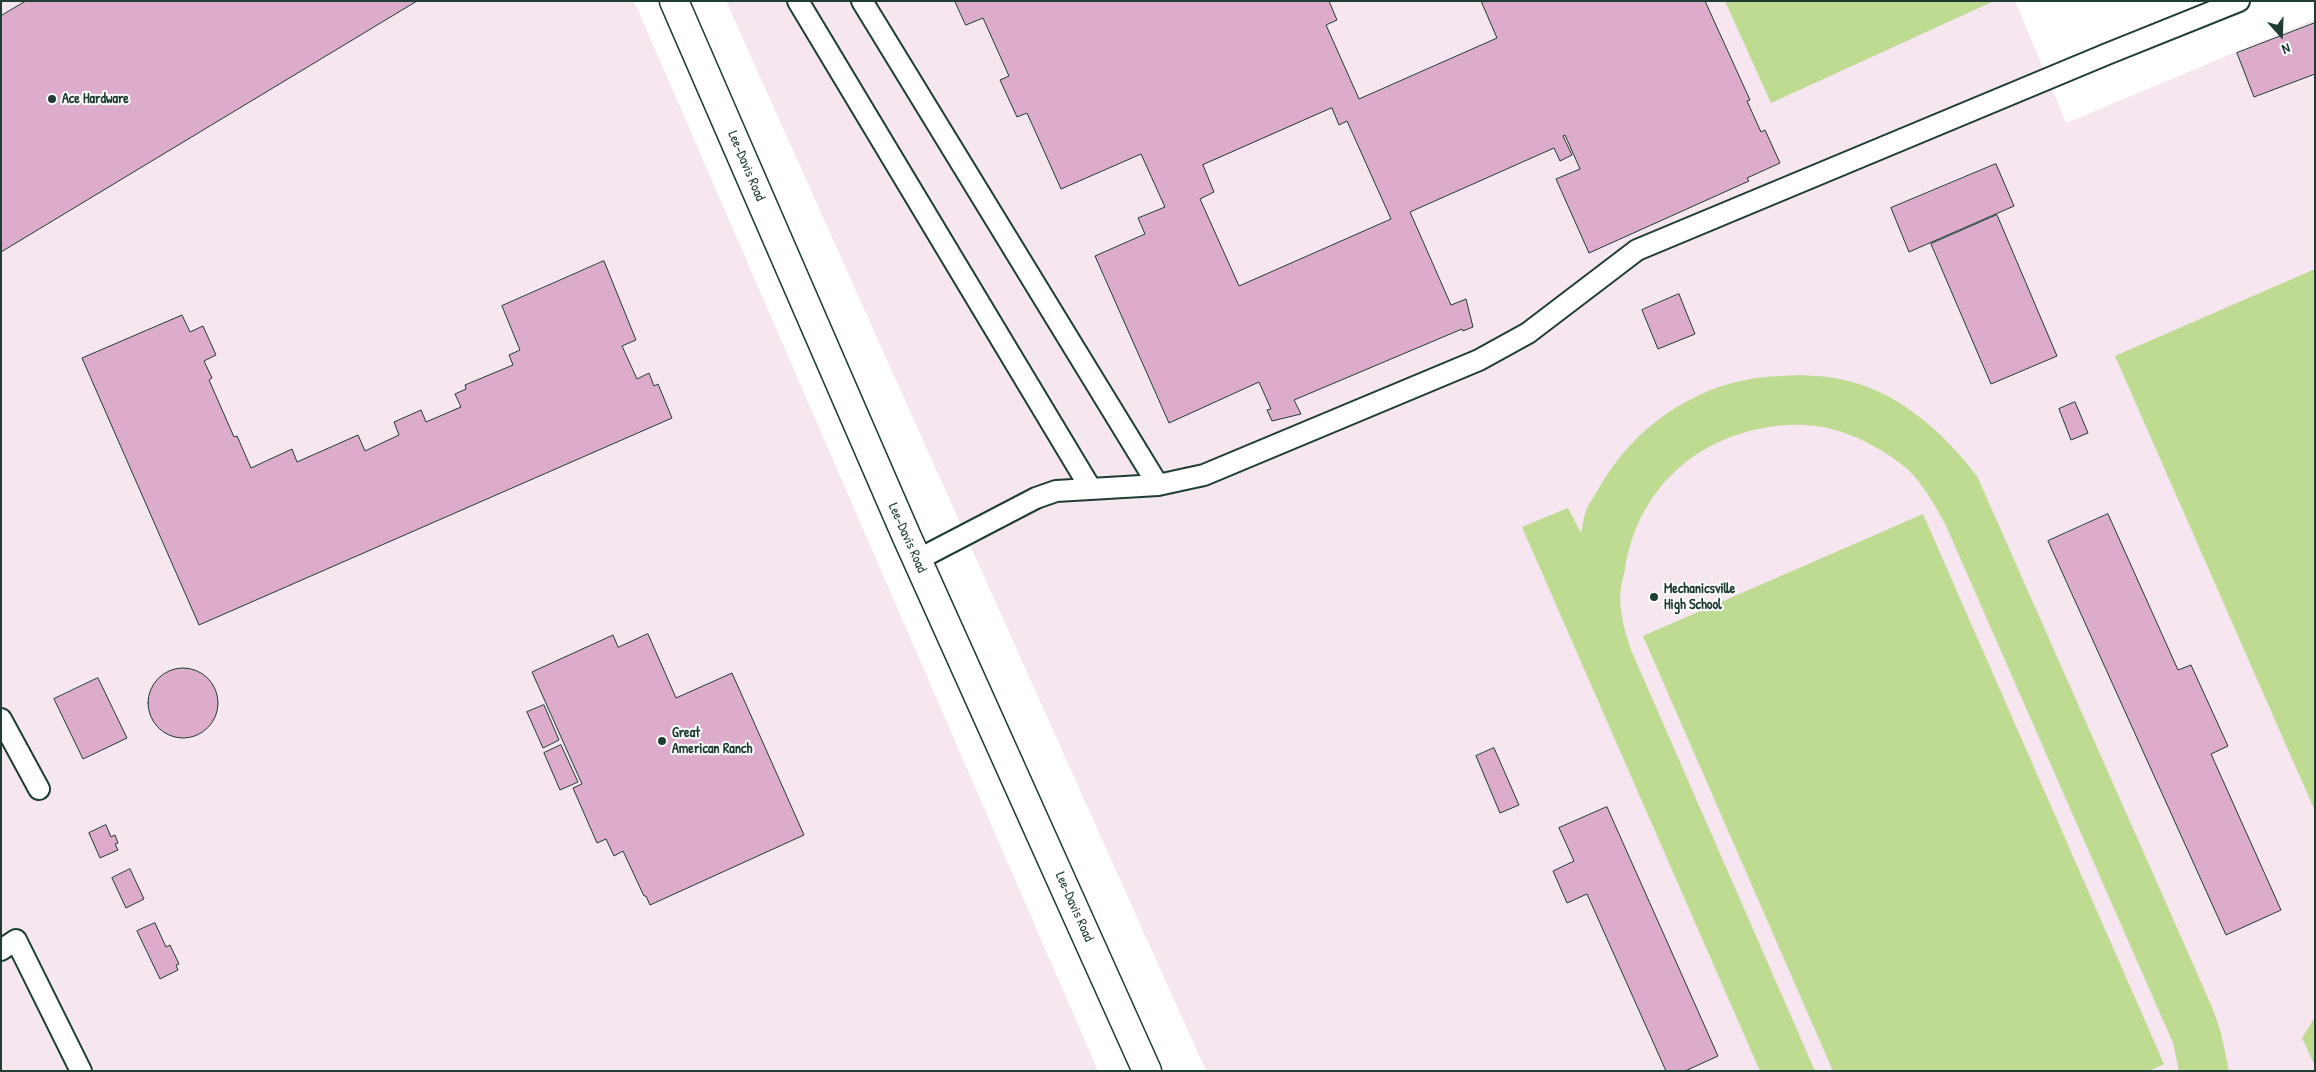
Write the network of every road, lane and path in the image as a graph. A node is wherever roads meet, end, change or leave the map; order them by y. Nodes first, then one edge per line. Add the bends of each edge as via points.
1 (674, 1) edge
2 (798, 1) edge
3 (862, 1) edge
4 (2239, 1) edge
5 (1158, 486) junction
6 (1091, 489) junction
7 (917, 560) junction
8 (1, 719) edge
9 (39, 789) dead end
10 (1, 950) edge
11 (80, 1071) edge
12 (1148, 1071) edge

1 - 7 main road, Lee-Davis Road
2 - 6 lane
3 - 5 lane
4 - 5 lane via 1638,250 1528,333 1479,360 1204,475
5 - 6 lane
6 - 7 lane via 1056,491 1036,498
7 - 12 main road, Lee-Davis Road
8 - 9 lane
10 - 11 lane via 16,940

